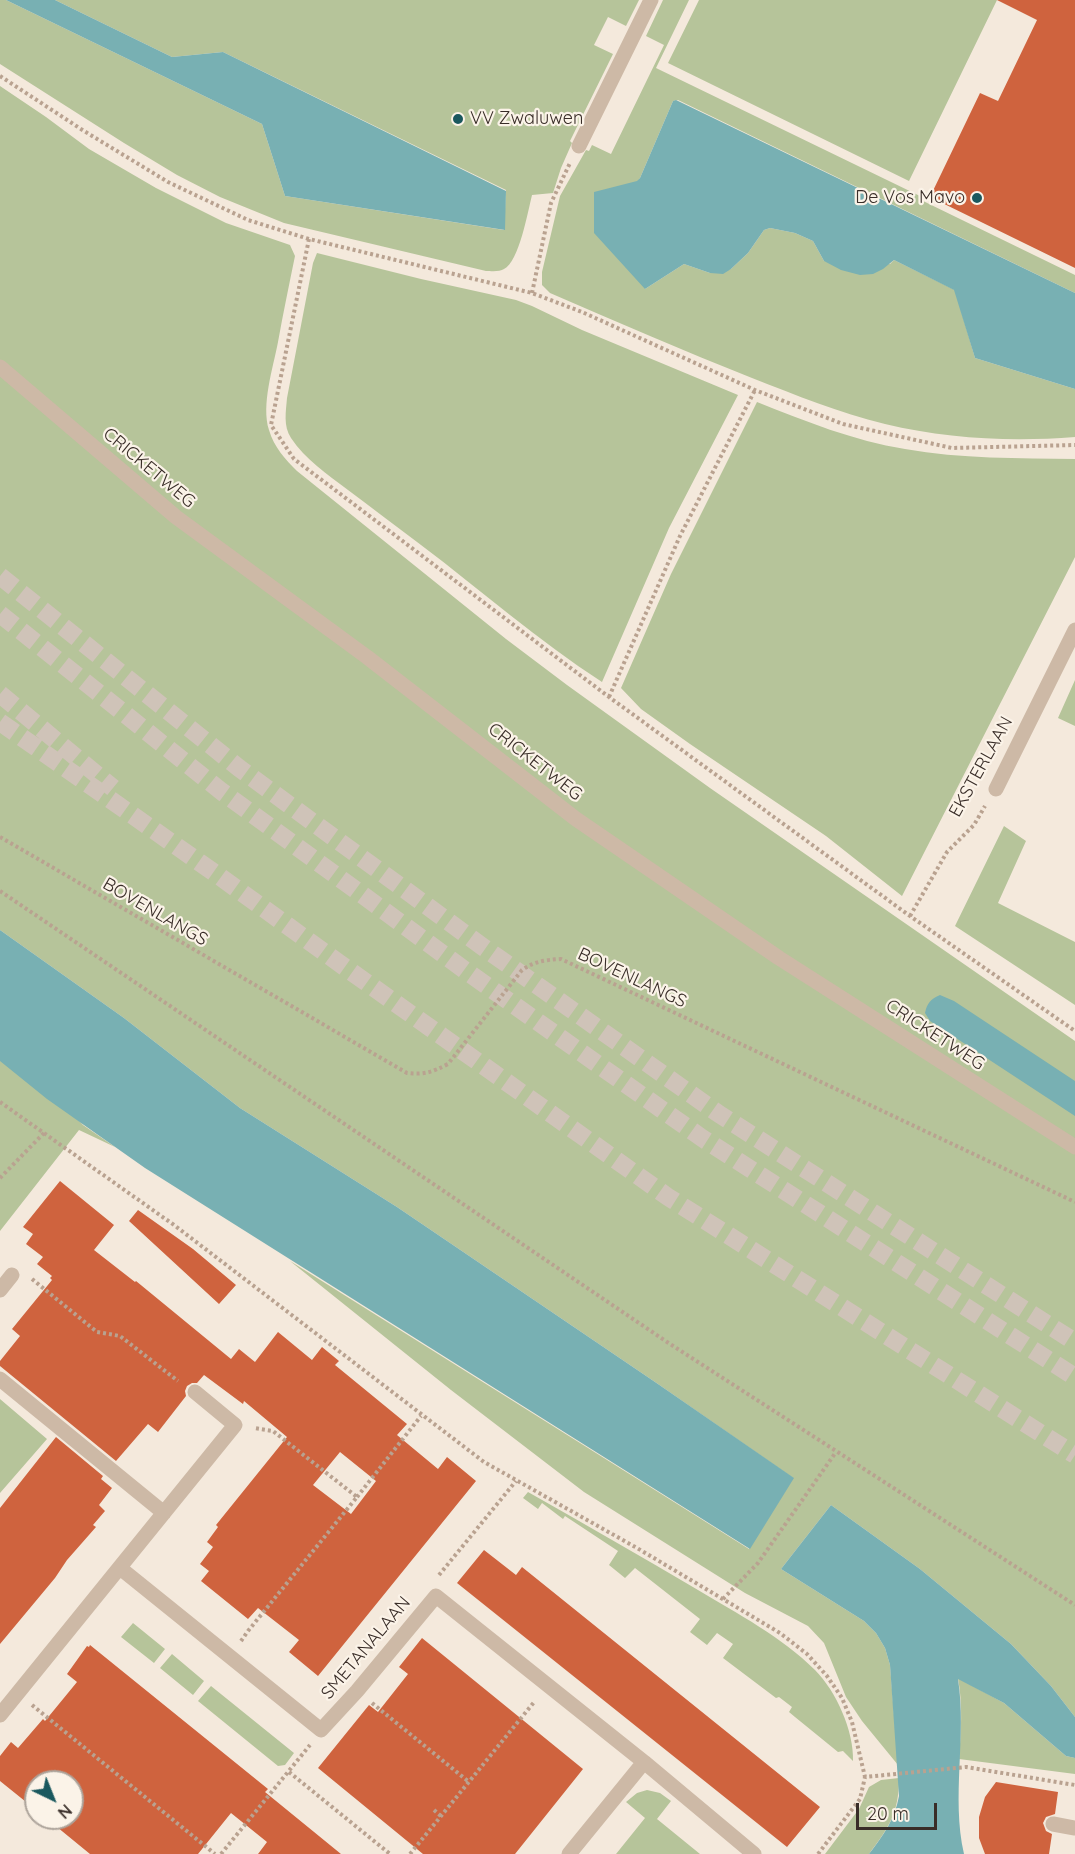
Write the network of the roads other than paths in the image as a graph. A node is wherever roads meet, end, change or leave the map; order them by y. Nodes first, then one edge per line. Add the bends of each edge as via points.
1 (651, 0) edge
2 (579, 146) road end
3 (0, 367) edge
4 (1075, 630) edge
5 (996, 789) road end
6 (1075, 1147) edge
7 (12, 1275) road end
8 (0, 1290) edge
9 (0, 1379) edge
10 (195, 1392) road end
11 (164, 1513) junction
12 (120, 1568) junction
13 (0, 1715) edge
14 (644, 1762) junction
15 (1053, 1824) dead end
16 (1075, 1828) edge
17 (569, 1854) edge
18 (754, 1854) edge

1 - 2 street
3 - 6 street, CRICKETWEG via 176,517 367,657 576,819 779,958
4 - 5 street, EKSTERLAAN
7 - 8 street
9 - 11 street
10 - 11 street via 235,1425
11 - 12 street
12 - 13 street
12 - 14 street, SMETANALAAN via 321,1730 436,1596
14 - 17 street
14 - 18 street, SMETANALAAN
15 - 16 street

